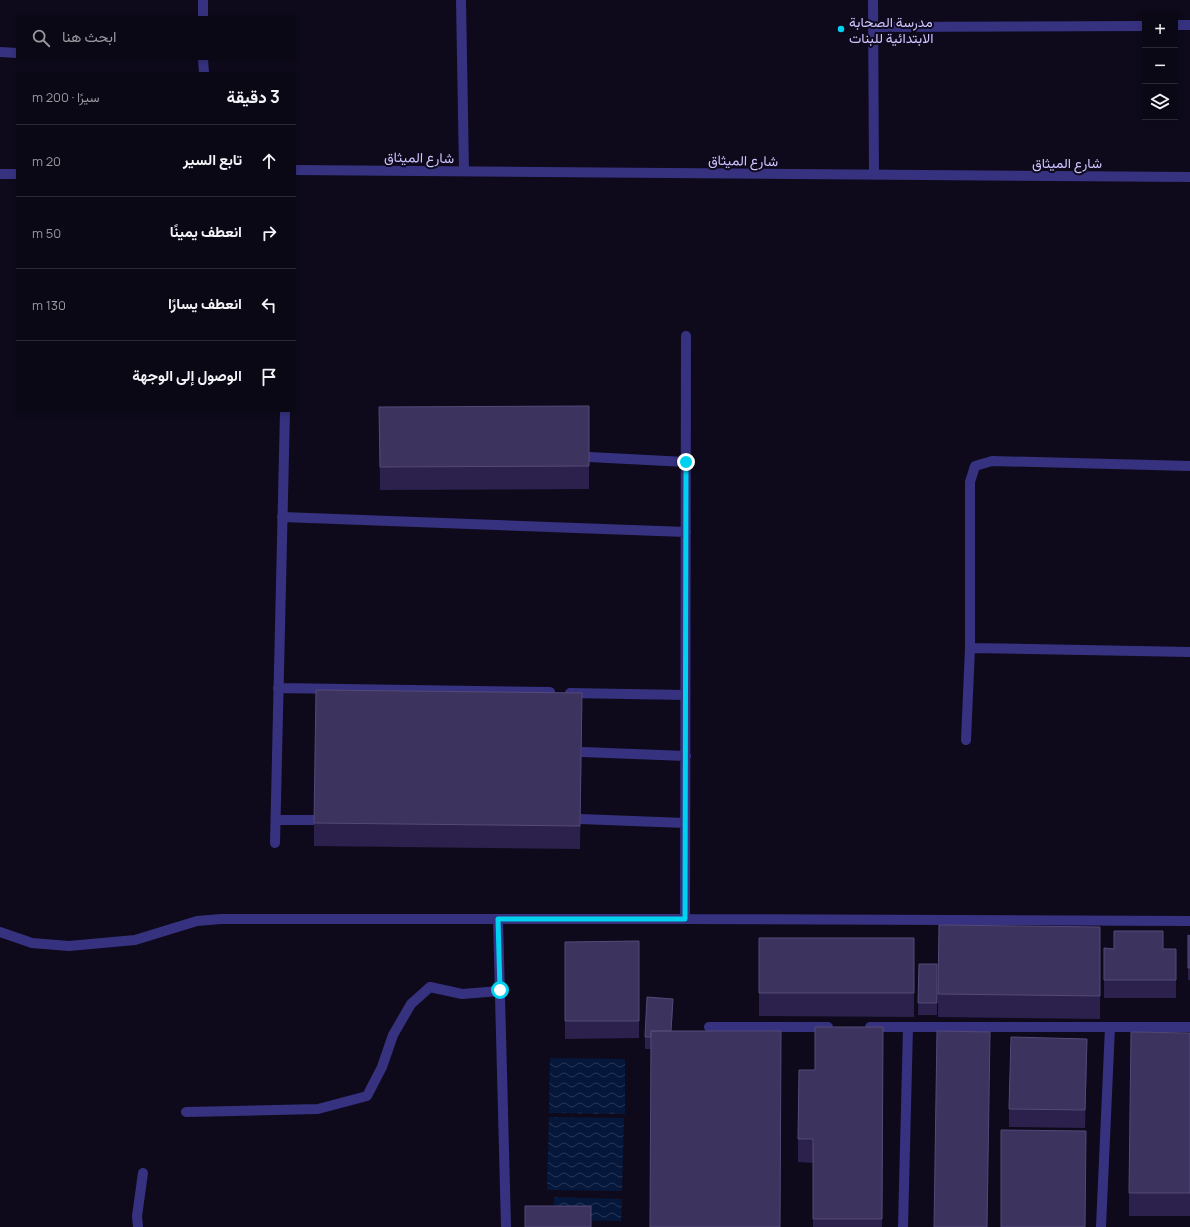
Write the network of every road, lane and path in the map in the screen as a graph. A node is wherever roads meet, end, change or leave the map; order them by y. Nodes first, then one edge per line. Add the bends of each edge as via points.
1 (203, 0) edge
2 (461, 0) edge
3 (873, 0) edge
4 (203, 16) edge
5 (1190, 25) edge
6 (1142, 26) edge
7 (1178, 26) edge
8 (873, 27) junction
9 (0, 52) edge
10 (16, 52) edge
11 (203, 60) edge
12 (204, 72) edge
13 (296, 170) edge
14 (464, 172) junction
15 (0, 174) edge
16 (16, 174) edge
17 (874, 175) junction
18 (1190, 177) edge
19 (686, 336) dead end
20 (285, 412) edge
21 (590, 457) edge
22 (686, 462) junction
23 (1190, 466) edge
24 (282, 517) junction
25 (686, 532) junction
26 (970, 648) junction
27 (1190, 652) edge
28 (278, 688) junction
29 (686, 695) junction
30 (966, 740) dead end
31 (582, 752) edge
32 (686, 756) junction
33 (580, 819) edge
34 (276, 820) junction
35 (314, 820) edge
36 (685, 824) junction
37 (275, 843) dead end
38 (498, 919) junction
39 (685, 919) junction
40 (1190, 921) edge
41 (0, 932) edge
42 (500, 990) junction
43 (709, 1027) dead end
44 (836, 1027) edge
45 (860, 1027) edge
46 (908, 1027) junction
47 (1110, 1027) junction
48 (1190, 1027) edge
49 (186, 1112) dead end
50 (143, 1173) dead end
51 (138, 1227) edge
52 (506, 1227) edge
53 (903, 1227) edge
54 (1102, 1227) edge

1 - 4 street
2 - 14 street
3 - 8 street
5 - 7 street
6 - 8 street
8 - 17 street
9 - 10 street
11 - 12 street
13 - 14 street, شارع الميثاق
14 - 17 street, شارع الميثاق
15 - 16 street
17 - 18 street, شارع الميثاق
19 - 22 street
20 - 24 street
21 - 22 street
22 - 25 street
23 - 26 street via 992,460 975,466 970,482
24 - 25 street
24 - 28 street
25 - 29 street
26 - 27 street
26 - 30 street
28 - 29 street
28 - 34 street
29 - 32 street
31 - 32 street
32 - 36 street
33 - 36 street
34 - 35 street
34 - 37 street
36 - 39 street
38 - 39 street
38 - 41 street via 197,920 135,940 69,946 32,943
38 - 42 street
39 - 40 street
42 - 49 street via 462,994 430,987 411,1004 392,1035 382,1067 366,1096 318,1109
42 - 52 street
43 - 44 street
45 - 46 street
46 - 47 street
46 - 53 street
47 - 48 street
47 - 54 street
50 - 51 street via 137,1216

